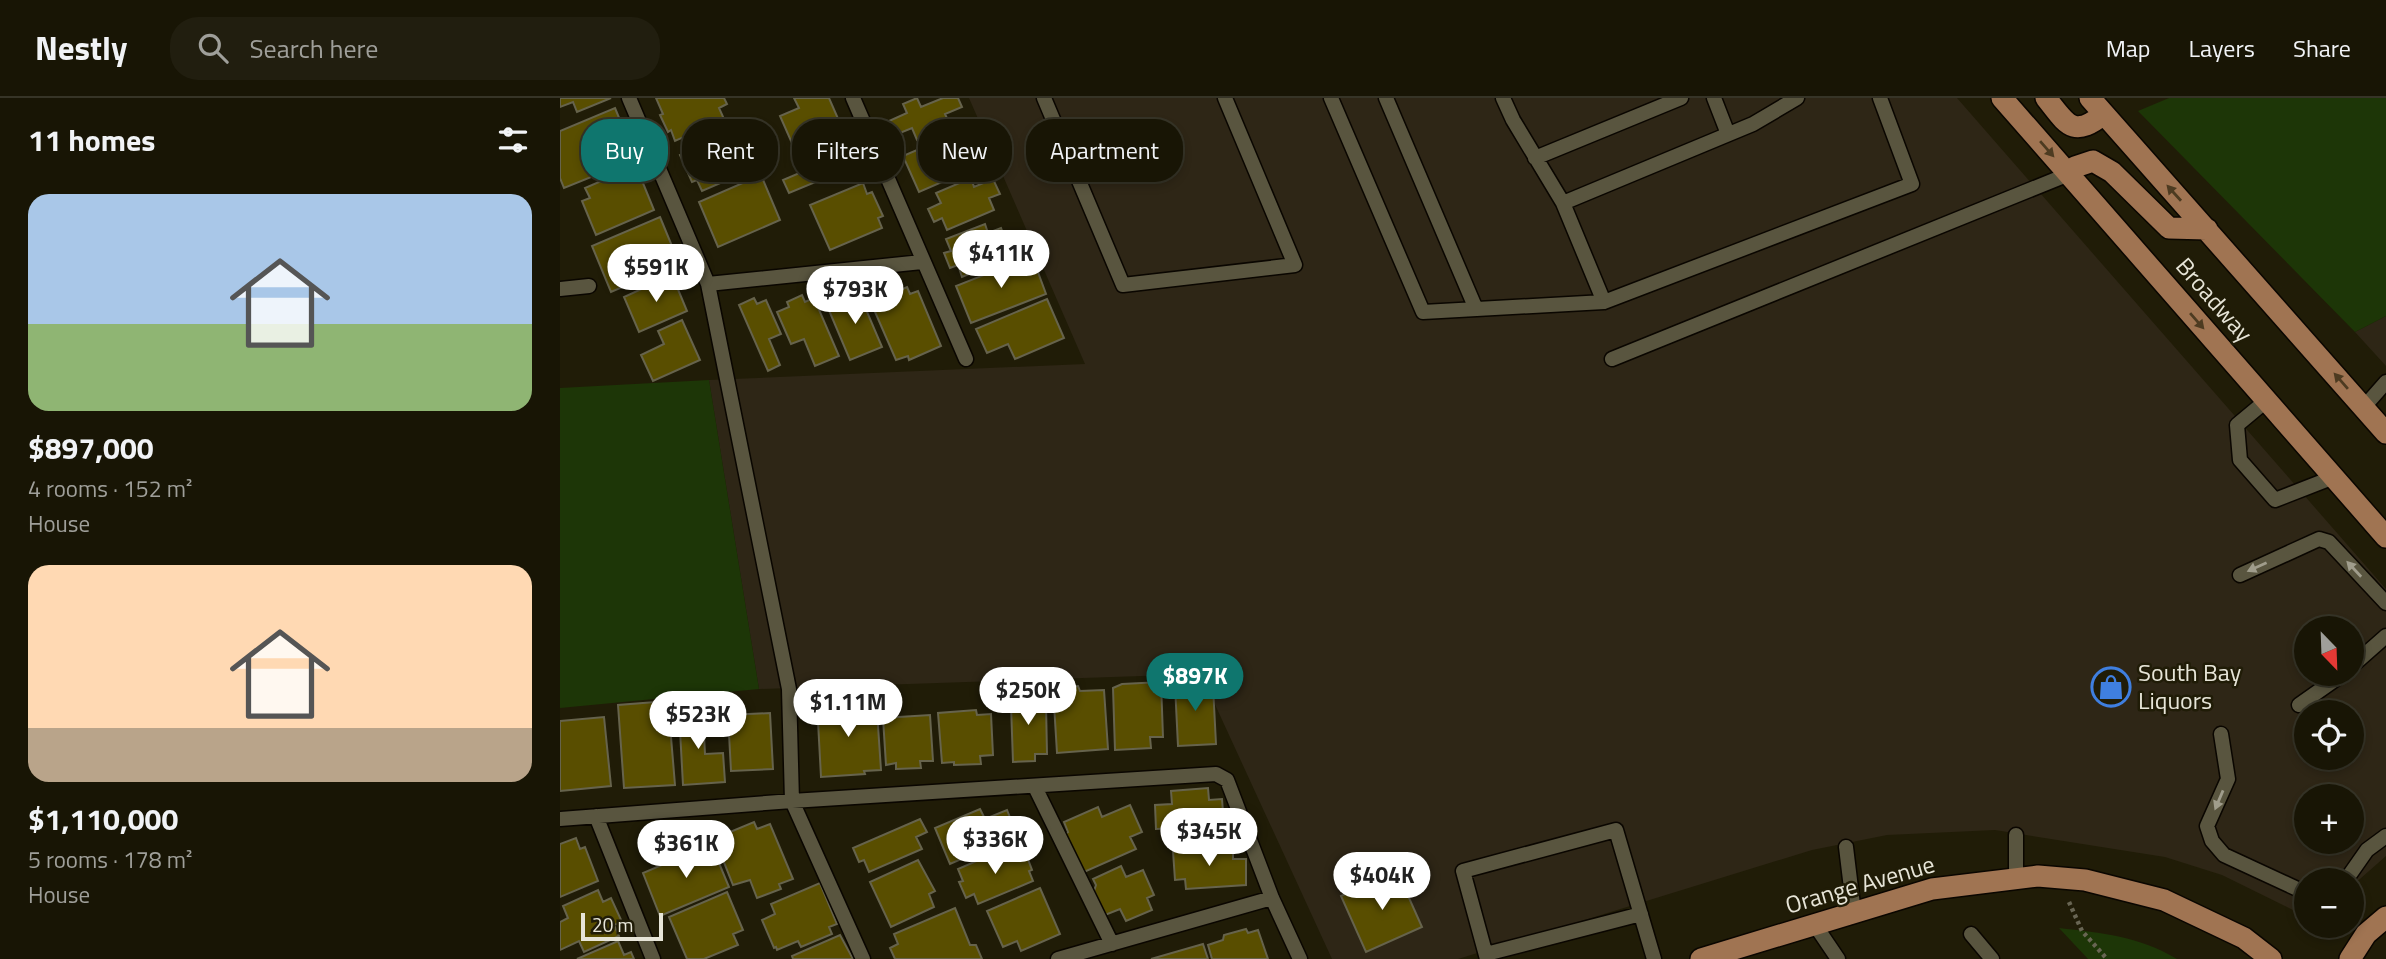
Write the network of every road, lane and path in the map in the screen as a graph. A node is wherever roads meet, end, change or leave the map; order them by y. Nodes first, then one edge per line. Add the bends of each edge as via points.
1 (629, 98) edge
2 (853, 98) edge
3 (1044, 98) edge
4 (1225, 98) edge
5 (1331, 98) edge
6 (1386, 98) edge
7 (1503, 98) edge
8 (1681, 98) edge
9 (1714, 98) edge
10 (1797, 98) edge
11 (1880, 98) edge
12 (2002, 98) edge
13 (2046, 98) edge
14 (2097, 106) edge
15 (1728, 134) junction
16 (1535, 158) junction
17 (2069, 174) junction
18 (1563, 204) junction
19 (2207, 229) junction
20 (922, 262) junction
21 (708, 284) junction
22 (589, 286) dead end
23 (560, 289) edge
24 (1605, 302) junction
25 (1476, 309) junction
26 (966, 359) dead end
27 (1612, 359) dead end
28 (2386, 382) edge
29 (2267, 400) junction
30 (2364, 407) junction
31 (2386, 433) edge
32 (2334, 477) junction
33 (2386, 537) edge
34 (2240, 575) dead end
35 (2386, 603) edge
36 (2386, 636) edge
37 (2364, 655) edge
38 (2326, 686) edge
39 (2306, 700) edge
40 (2221, 734) dead end
41 (1035, 787) junction
42 (792, 801) junction
43 (596, 816) junction
44 (560, 819) edge
45 (2016, 835) dead end
46 (2386, 835) edge
47 (1846, 847) dead end
48 (2354, 868) edge
49 (2057, 878) junction
50 (2017, 879) junction
51 (2294, 887) edge
52 (1272, 898) junction
53 (1854, 913) junction
54 (1641, 914) junction
55 (2386, 917) edge
56 (1815, 925) junction
57 (1970, 934) dead end
58 (1112, 944) junction
59 (1486, 957) edge
60 (653, 959) edge
61 (863, 959) edge
62 (1058, 959) edge
63 (1300, 959) edge
64 (1654, 959) edge
65 (1701, 959) edge
66 (1838, 959) edge
67 (1992, 959) edge
68 (2107, 959) edge
69 (2271, 959) edge
70 (2350, 959) edge

1 - 21 lane
2 - 20 lane
3 - 4 lane via 1123,285 1295,265
5 - 25 lane via 1423,312
6 - 25 lane
7 - 16 lane
8 - 16 lane
9 - 15 lane
10 - 15 lane
11 - 24 lane via 1912,184
12 -> 17 main road, Broadway
13 - 14 main road via 2068,125 2076,127 2088,125
19 -> 14 main road, Broadway
15 - 18 lane
16 - 18 lane
17 - 19 main road via 2093,161 2112,172 2169,229
17 - 27 lane
17 -> 29 main road, Broadway
18 - 24 lane
30 -> 19 main road, Broadway
20 - 21 lane
20 - 26 lane
21 - 42 lane via 789,689
22 - 23 lane
24 - 25 lane
28 - 30 lane
29 - 32 main road, Broadway
29 - 32 lane via 2237,425 2240,460 2275,500
30 - 31 main road, Broadway
32 - 33 main road, Broadway
35 -> 34 lane via 2329,542 2319,539
36 - 37 lane
38 - 39 lane
40 -> 51 lane via 2228,779 2207,826 2212,841 2224,855
41 - 42 lane
41 - 52 lane via 1216,774 1227,780
41 - 58 lane
42 - 43 lane
42 - 61 lane
43 - 44 lane
43 - 60 lane
45 - 50 lane
46 - 48 lane
47 - 53 lane
49 - 50 main road, Orange Avenue
49 - 68 path via 2082,931
49 - 69 main road, Orange Avenue via 2085,880 2164,900 2244,938
50 - 53 main road, Orange Avenue via 1932,889
52 - 58 lane
52 - 63 lane
53 - 56 main road, Orange Avenue
54 - 59 lane
54 - 59 lane via 1616,830 1463,871
54 - 64 lane
55 - 70 main road via 2366,934
56 - 65 main road, Orange Avenue
56 - 66 lane
57 - 67 lane
58 - 62 lane

